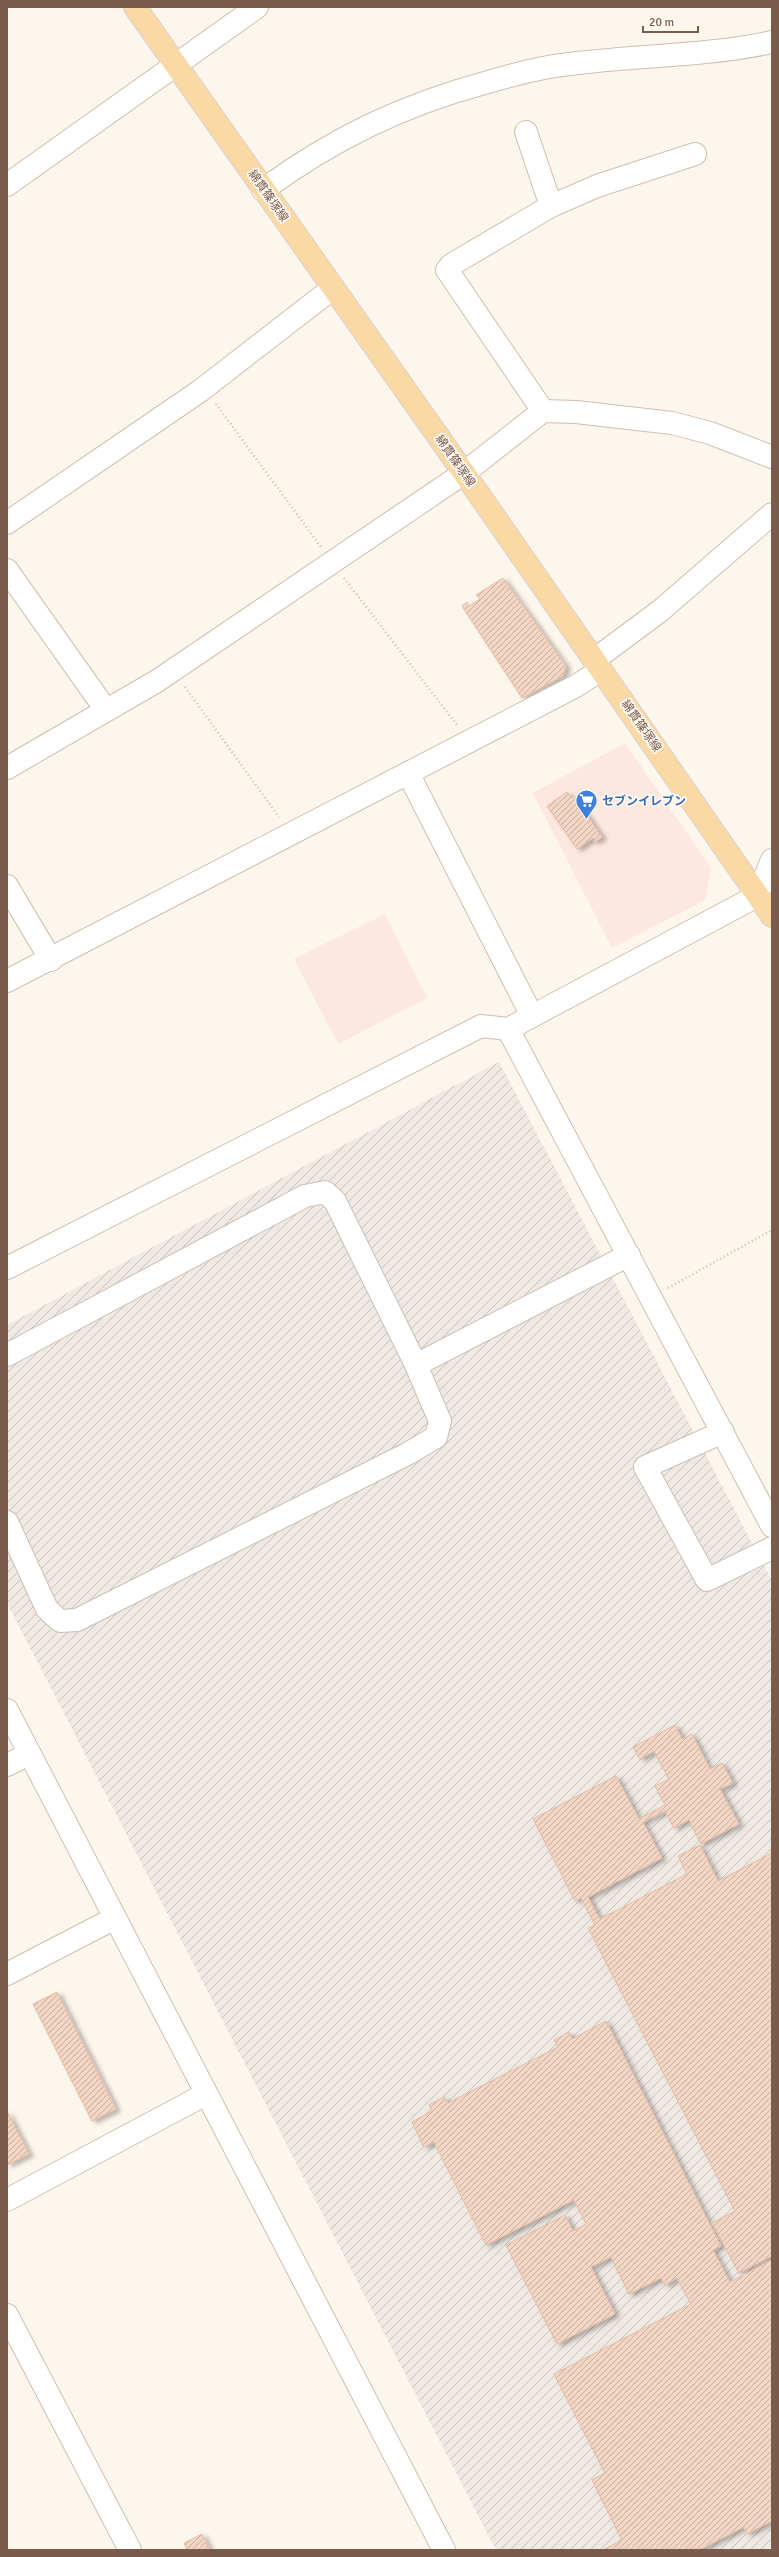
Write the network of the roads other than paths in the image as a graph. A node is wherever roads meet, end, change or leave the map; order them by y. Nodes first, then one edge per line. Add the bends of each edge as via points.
1 (135, 7) edge
2 (258, 7) edge
3 (772, 42) edge
4 (176, 66) junction
5 (526, 132) dead end
6 (695, 154) dead end
7 (7, 185) edge
8 (264, 190) junction
9 (552, 206) junction
10 (333, 288) junction
11 (543, 411) junction
12 (772, 456) edge
13 (464, 473) junction
14 (772, 514) edge
15 (7, 523) edge
16 (7, 570) edge
17 (598, 665) junction
18 (106, 710) junction
19 (7, 768) edge
20 (408, 773) junction
21 (772, 860) edge
22 (7, 886) edge
23 (757, 896) junction
24 (772, 916) edge
25 (51, 960) junction
26 (7, 981) edge
27 (532, 1016) junction
28 (508, 1029) junction
29 (629, 1255) junction
30 (7, 1268) edge
31 (7, 1355) edge
32 (416, 1365) junction
33 (723, 1432) junction
34 (7, 1522) edge
35 (772, 1526) edge
36 (772, 1548) edge
37 (7, 1710) edge
38 (29, 1754) junction
39 (7, 1765) edge
40 (115, 1918) junction
41 (7, 1974) edge
42 (206, 2094) junction
43 (7, 2200) edge
44 (7, 2316) edge
45 (130, 2550) edge
46 (444, 2550) edge

1 - 4 main road, 綿貫篠塚線
2 - 4 street
3 - 8 street via 742,48 561,65 508,76 432,98 360,129 321,151
4 - 7 street
4 - 8 main road, 綿貫篠塚線
5 - 9 street
6 - 9 street via 597,186
8 - 10 main road, 綿貫篠塚線
9 - 11 street via 451,265 447,270
10 - 13 main road, 綿貫篠塚線
10 - 15 street via 204,388
11 - 12 street via 576,412 672,423
11 - 13 street
13 - 17 main road, 綿貫篠塚線
13 - 18 street via 173,670
14 - 17 street
16 - 18 street
17 - 20 street via 469,741
17 - 23 main road, 綿貫篠塚線
18 - 19 street
20 - 25 street
20 - 27 street
21 - 23 street
22 - 25 street
23 - 24 main road, 綿貫篠塚線
23 - 27 street
25 - 26 street
27 - 28 street
28 - 29 street
28 - 30 street via 481,1026
29 - 32 street
29 - 33 street
31 - 32 street via 305,1196 325,1192 335,1201
32 - 34 street via 440,1421 436,1437 409,1454 77,1620 60,1621 48,1609
33 - 35 street
33 - 36 street via 645,1467 707,1580
37 - 38 street
38 - 39 street
38 - 40 street
40 - 41 street
40 - 42 street
42 - 43 street
42 - 46 street
44 - 45 street

